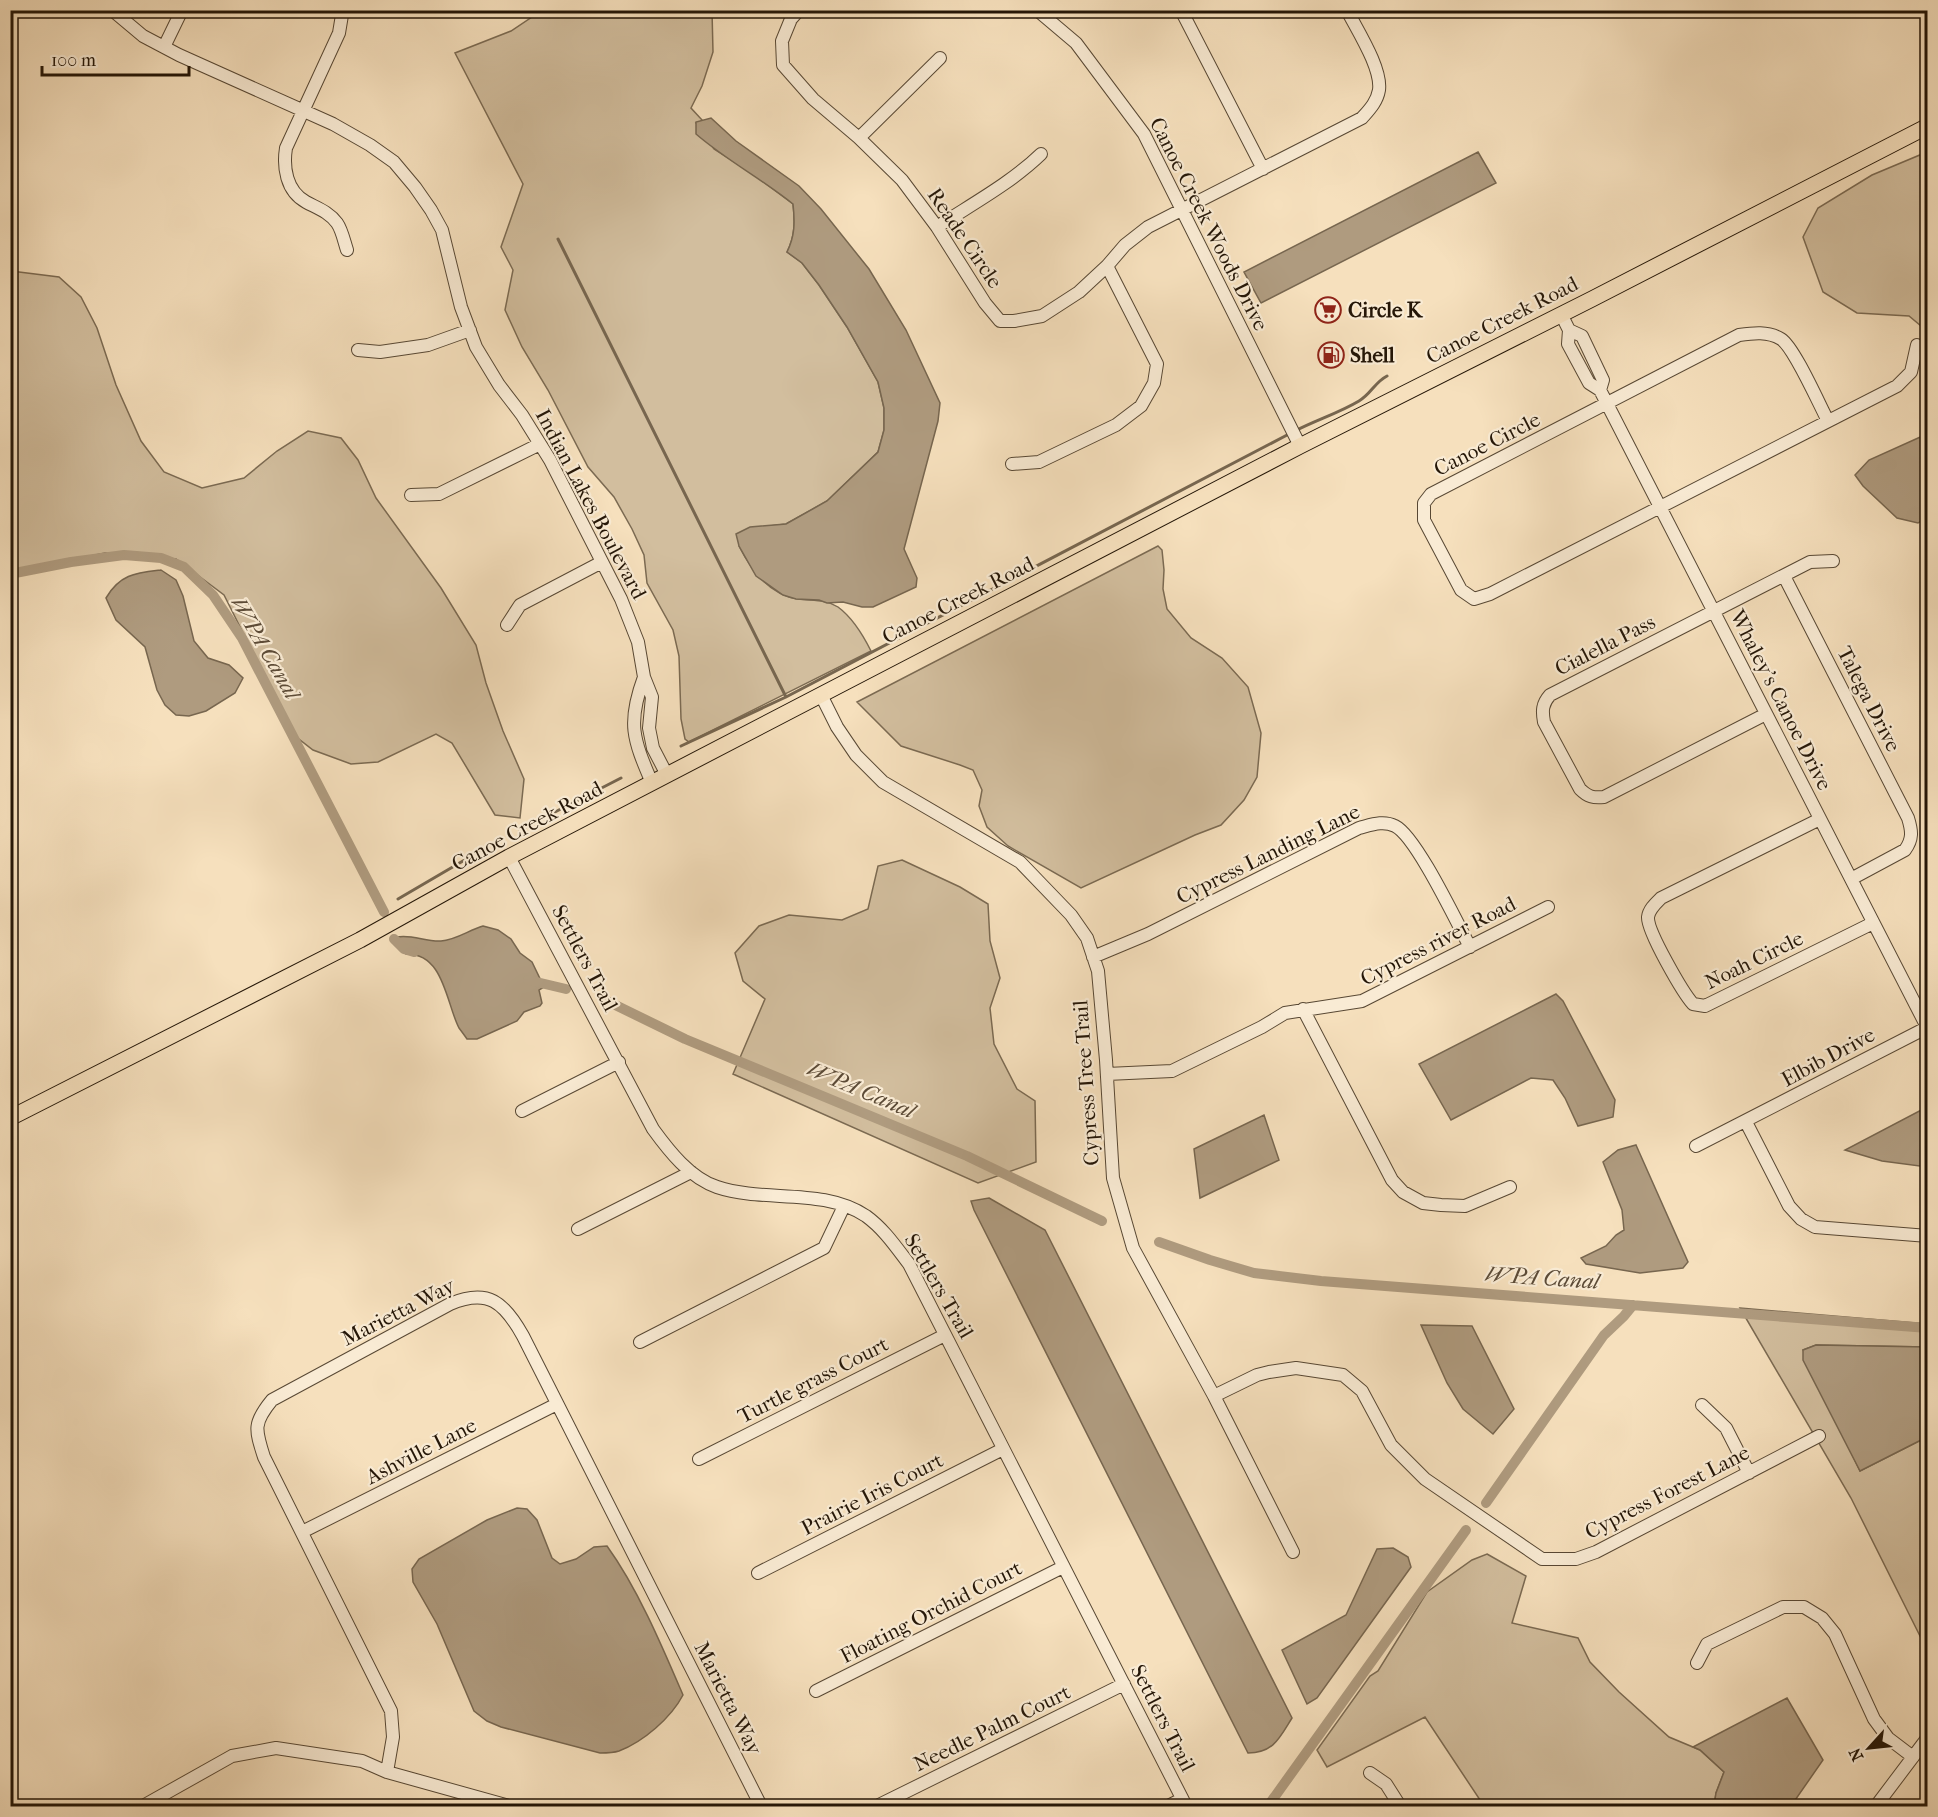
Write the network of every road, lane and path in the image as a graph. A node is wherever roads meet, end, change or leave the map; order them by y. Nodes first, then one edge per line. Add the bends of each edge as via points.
1 (112, 10) edge
2 (182, 10) edge
3 (340, 10) edge
4 (799, 10) edge
5 (1037, 10) edge
6 (1181, 10) edge
7 (1347, 10) edge
8 (164, 47) junction
9 (940, 58) dead end
10 (303, 111) junction
11 (1928, 126) edge
12 (859, 138) junction
13 (1041, 154) dead end
14 (1263, 169) junction
15 (1182, 208) junction
16 (937, 227) junction
17 (347, 250) dead end
18 (1107, 266) junction
19 (1561, 314) junction
20 (470, 330) junction
21 (1917, 345) dead end
22 (358, 350) dead end
23 (1607, 404) junction
24 (1828, 421) junction
25 (540, 444) junction
26 (1300, 446) junction
27 (1012, 464) dead end
28 (411, 495) dead end
29 (1660, 507) junction
30 (1833, 561) dead end
31 (602, 562) junction
32 (1784, 576) junction
33 (1714, 612) junction
34 (507, 625) dead end
35 (644, 677) junction
36 (821, 695) junction
37 (1766, 714) junction
38 (667, 775) junction
39 (652, 783) junction
40 (1820, 819) junction
41 (509, 857) junction
42 (1851, 879) junction
43 (1548, 907) dead end
44 (1873, 923) junction
45 (1470, 947) junction
46 (1093, 957) junction
47 (1303, 1009) junction
48 (1927, 1027) edge
49 (619, 1062) junction
50 (1107, 1074) junction
51 (522, 1111) dead end
52 (10, 1118) edge
53 (1746, 1122) junction
54 (1696, 1146) dead end
55 (692, 1172) junction
56 (1510, 1187) dead end
57 (844, 1206) junction
58 (578, 1229) dead end
59 (1928, 1236) edge
60 (945, 1335) junction
61 (640, 1342) dead end
62 (1214, 1396) junction
63 (557, 1404) junction
64 (1702, 1405) dead end
65 (1819, 1437) dead end
66 (1003, 1449) junction
67 (699, 1459) dead end
68 (1749, 1473) junction
69 (302, 1532) junction
70 (1293, 1552) dead end
71 (1064, 1567) junction
72 (758, 1574) dead end
73 (1697, 1663) dead end
74 (1124, 1684) junction
75 (816, 1691) dead end
76 (1928, 1737) edge
77 (1913, 1757) junction
78 (387, 1772) junction
79 (1370, 1773) dead end
80 (1184, 1803) edge
81 (143, 1806) edge
82 (508, 1806) edge
83 (761, 1806) edge
84 (877, 1806) edge
85 (1168, 1806) edge
86 (1401, 1806) edge
87 (1876, 1806) edge

1 - 8 street, Indian Lakes Boulevard via 143,36
2 - 8 street
3 - 10 street via 339,33
4 - 12 street, Reade Circle via 782,41 783,65 813,99
5 - 15 street, Canoe Creek Woods Drive via 1076,44 1144,134
6 - 14 street
7 - 14 street, Reade Circle via 1376,68 1379,89 1373,105 1362,118
8 - 10 street, Indian Lakes Boulevard
9 - 12 street
10 - 17 street via 286,148 287,179 303,200 339,224
10 - 20 street, Indian Lakes Boulevard via 370,145 394,162 415,187 442,230
11 - 19 main road, Canoe Creek Road
12 - 16 street, Reade Circle via 902,180
13 - 16 street via 1008,181
14 - 15 street, Reade Circle
15 - 18 street, Reade Circle via 1140,233
15 - 26 street, Canoe Creek Woods Drive
16 - 18 street, Reade Circle via 1000,321 1042,316 1079,292
18 - 27 street via 1157,364 1154,383 1142,406 1116,425 1039,462
19 - 23 street, Whaley's Canoe Drive via 1569,330 1582,336 1603,380 1600,390
19 - 26 main road, Canoe Creek Road
20 - 22 street via 428,345 380,352
20 - 25 street, Indian Lakes Boulevard via 476,348
21 - 24 street, Canoe Circle via 1911,372 1897,386
23 - 24 street, Canoe Circle via 1739,335 1767,334 1782,340 1791,350
23 - 29 street, Whaley's Canoe Drive
23 - 29 street, Canoe Circle via 1431,495 1424,503 1424,520 1461,590 1474,599
24 - 29 street, Canoe Circle
25 - 28 street via 439,494
25 - 31 street, Indian Lakes Boulevard
26 - 36 main road, Canoe Creek Road
29 - 33 street, Whaley's Canoe Drive
30 - 32 street, Cialella Pass via 1810,562
31 - 34 street via 520,605
31 - 35 street, Indian Lakes Boulevard via 638,642
32 - 33 street, Cialella Pass
32 - 42 street, Talega Drive via 1912,831 1905,850
33 - 37 street, Whaley's Canoe Drive
33 - 37 street, Cialella Pass via 1550,695 1542,710 1544,722 1580,789 1595,798 1604,797
35 - 38 street, Indian Lakes Boulevard via 652,697 649,728 653,748
35 - 39 street, Indian Lakes Boulevard via 636,697 633,734
36 - 38 main road, Canoe Creek Road
36 - 46 street, Cypress Tree Trail via 856,755 883,782 1020,862 1071,915 1087,938
37 - 40 street, Whaley's Canoe Drive
38 - 39 main road, Canoe Creek Road
39 - 41 main road, Canoe Creek Road
40 - 42 street, Whaley's Canoe Drive
40 - 44 street, Noah Circle via 1662,898 1648,917 1651,930 1685,995 1693,1005 1705,1006
41 - 49 street, Settlers Trail
41 - 52 main road, Canoe Creek Road via 412,912
42 - 44 street, Whaley's Canoe Drive
43 - 45 street, Cypress river Road
44 - 48 street, Whaley's Canoe Drive
45 - 46 street, Cypress Landing Lane via 1406,834 1395,826 1380,823 1359,828 1148,934
45 - 47 street, Cypress river Road via 1362,1001
46 - 50 street, Cypress Tree Trail via 1098,971
47 - 50 street, Cypress river Road via 1285,1012 1172,1071
47 - 56 street via 1392,1180 1403,1192 1423,1203 1465,1206
48 - 53 street, Elbib Drive
49 - 51 street
49 - 55 street, Settlers Trail via 653,1129 673,1156
50 - 62 street, Cypress Tree Trail via 1113,1178 1133,1248
53 - 54 street, Elbib Drive
53 - 59 street via 1789,1206 1801,1219 1815,1227
55 - 57 street, Settlers Trail via 715,1186 742,1193 815,1198
55 - 58 street
57 - 60 street, Settlers Trail via 866,1216 889,1237 909,1264
57 - 61 street via 824,1248
60 - 66 street, Settlers Trail
60 - 67 street, Turtle grass Court
62 - 68 street, Cypress Forest Lane via 1269,1372 1296,1368 1343,1375 1362,1391 1391,1445 1425,1479 1542,1559 1576,1559 1596,1552
62 - 70 street, Cypress Tree Trail
63 - 69 street, Ashville Lane
63 - 69 street, Marietta Way via 512,1316 486,1298 466,1297 450,1304 272,1400 259,1415 256,1434 264,1457
63 - 83 street, Marietta Way
64 - 68 street via 1726,1428
65 - 68 street, Cypress Forest Lane
66 - 71 street, Settlers Trail
66 - 72 street, Prairie Iris Court
69 - 78 street, Marietta Way via 391,1711 393,1737
71 - 74 street, Settlers Trail
71 - 75 street, Floating Orchid Court
73 - 77 street via 1707,1644 1783,1607 1804,1607 1822,1618 1835,1634 1874,1719 1888,1738
74 - 80 street, Settlers Trail
74 - 84 street, Needle Palm Court
76 - 77 street
77 - 87 street
78 - 81 street via 362,1761 276,1748 232,1756
78 - 82 street
79 - 86 street via 1386,1784
80 - 85 street

